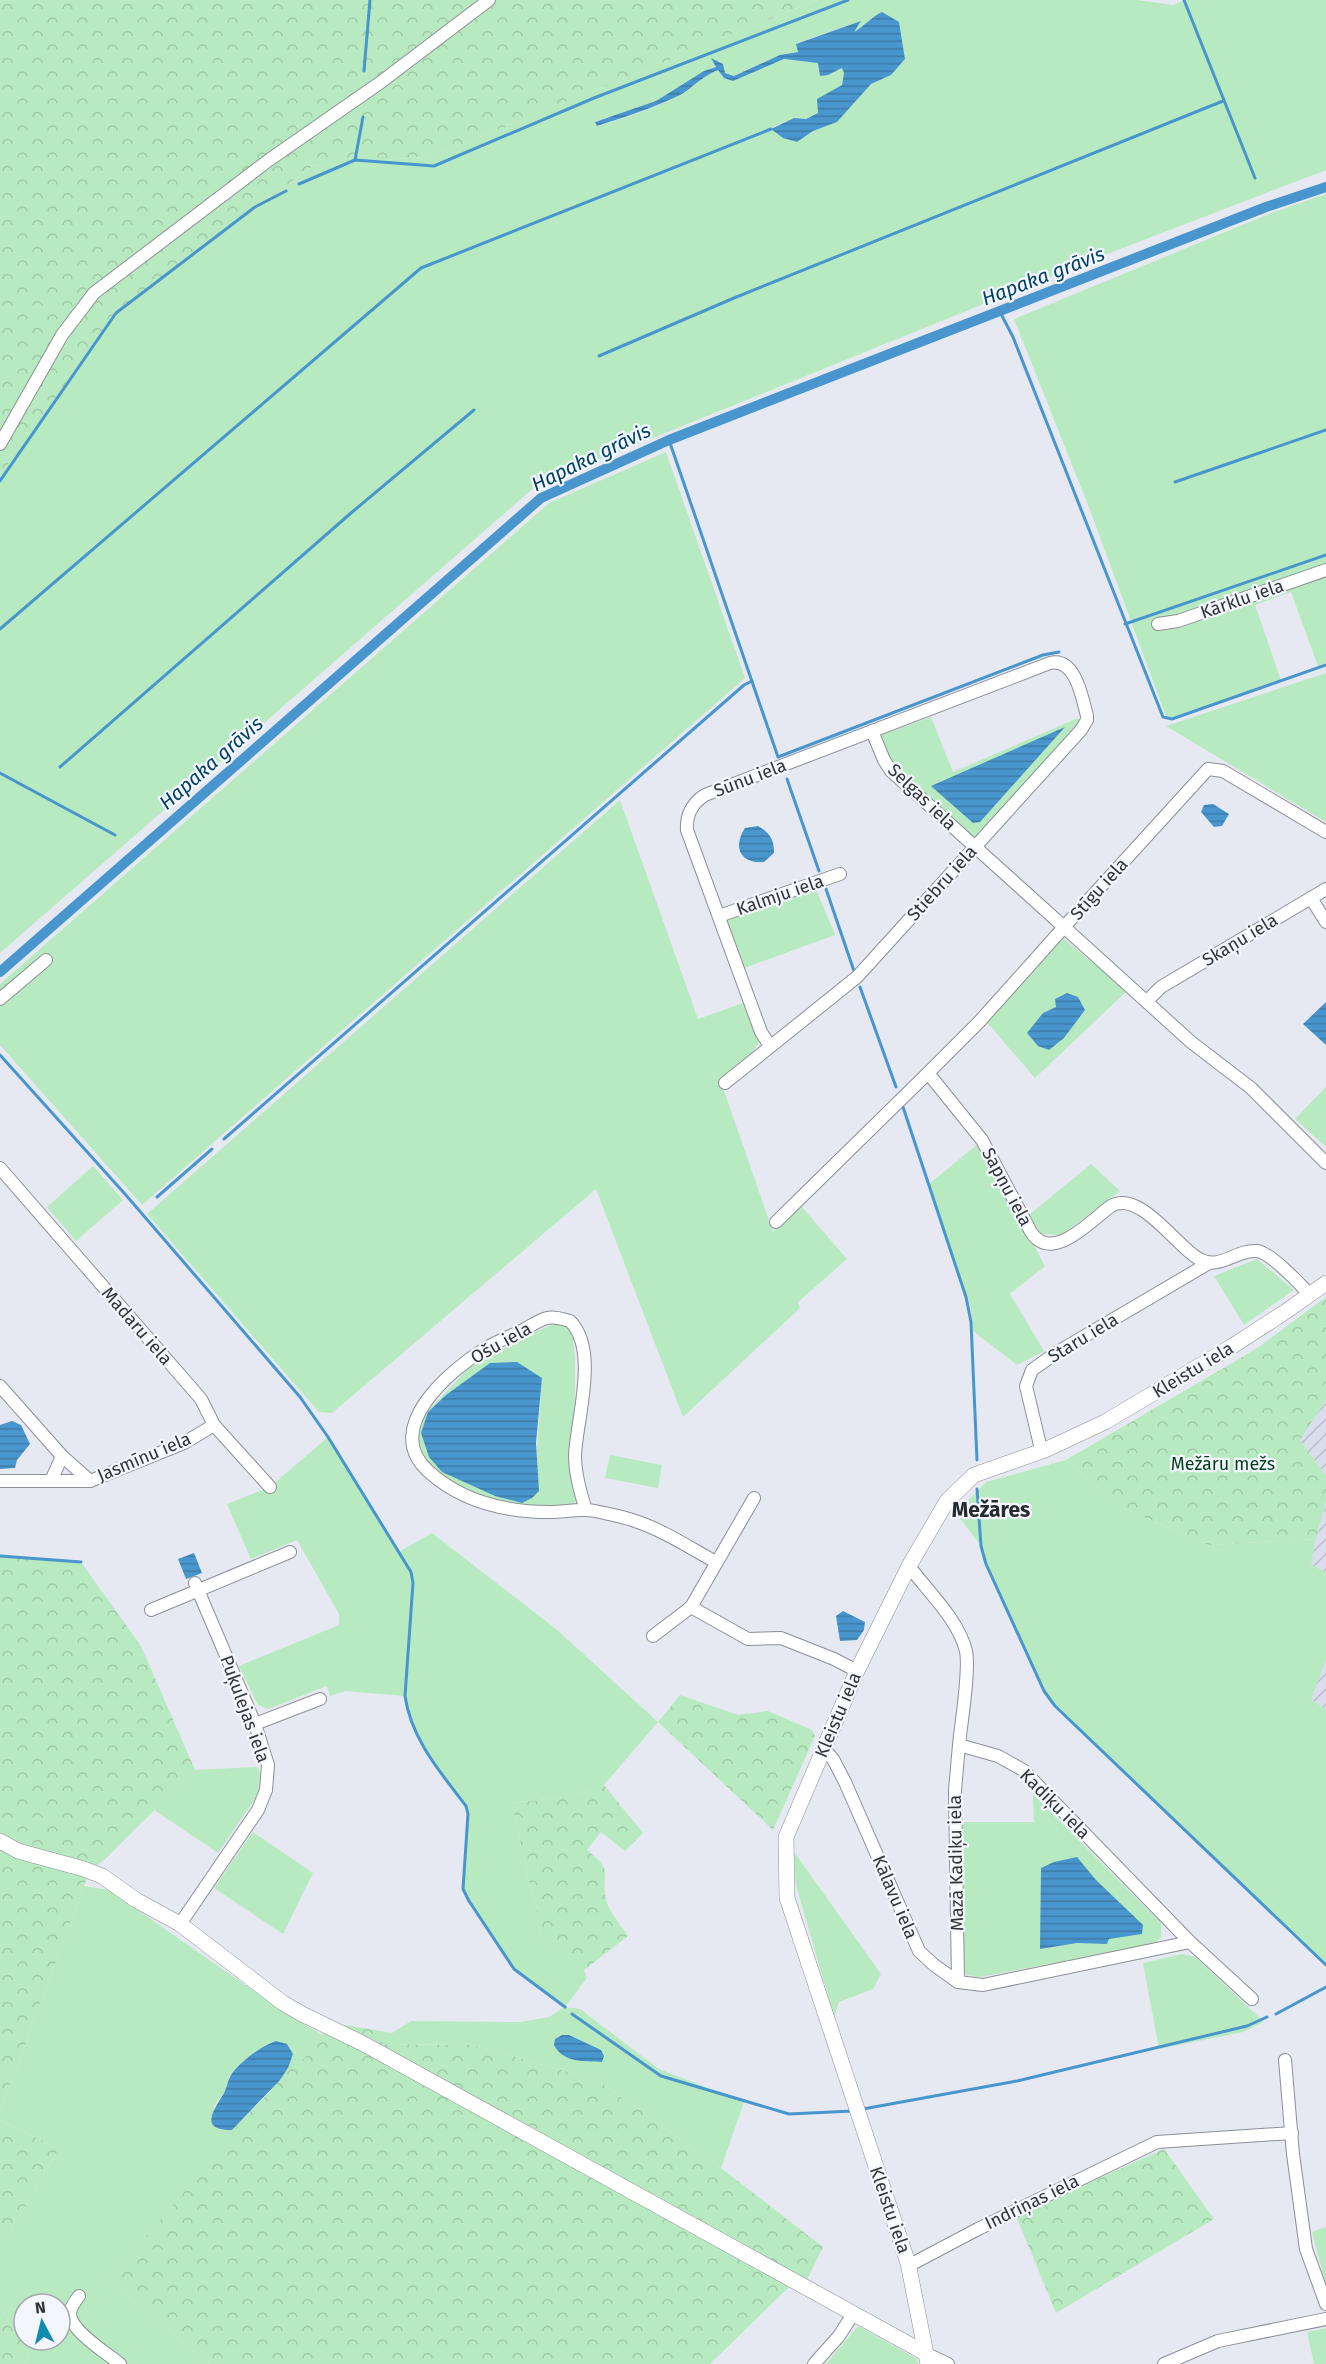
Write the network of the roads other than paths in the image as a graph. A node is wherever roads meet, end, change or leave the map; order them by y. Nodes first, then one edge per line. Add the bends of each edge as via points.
1 (489, 0) edge
2 (0, 444) edge
3 (1326, 570) edge
4 (1158, 624) dead end
5 (1050, 663) joint
6 (872, 731) junction
7 (1326, 832) edge
8 (975, 847) junction
9 (840, 874) dead end
10 (1326, 889) edge
11 (1311, 898) junction
12 (719, 916) junction
13 (1326, 922) edge
14 (1064, 927) junction
15 (46, 960) dead end
16 (0, 999) edge
17 (1147, 1001) junction
18 (770, 1046) junction
19 (928, 1072) junction
20 (725, 1083) dead end
21 (1326, 1163) edge
22 (0, 1168) edge
23 (776, 1222) dead end
24 (1209, 1263) junction
25 (1326, 1283) edge
26 (1310, 1295) junction
27 (0, 1386) edge
28 (214, 1425) junction
29 (1045, 1450) junction
30 (62, 1456) junction
31 (0, 1481) edge
32 (51, 1481) junction
33 (90, 1481) junction
34 (270, 1487) dead end
35 (754, 1498) dead end
36 (586, 1510) junction
37 (290, 1552) dead end
38 (716, 1562) junction
39 (909, 1566) junction
40 (197, 1587) junction
41 (691, 1607) junction
42 (151, 1610) dead end
43 (653, 1636) dead end
44 (857, 1671) junction
45 (320, 1699) dead end
46 (255, 1724) junction
47 (958, 1745) junction
48 (824, 1749) junction
49 (0, 1840) edge
50 (180, 1924) junction
51 (1190, 1942) junction
52 (958, 1982) junction
53 (1252, 1999) dead end
54 (1285, 2060) dead end
55 (1292, 2133) junction
56 (908, 2266) junction
57 (79, 2296) dead end
58 (1326, 2304) edge
59 (853, 2314) junction
60 (1326, 2319) edge
61 (926, 2359) edge
62 (114, 2362) edge
63 (814, 2364) edge
64 (948, 2364) edge
65 (1164, 2364) edge

1 - 2 street via 94,293 62,335
3 - 4 street, Kārklu iela via 1178,621
5 - 6 street, Sūnu iela
5 - 8 street, Stiebru iela via 1061,662 1069,667 1087,720
6 - 8 street, Selgas iela via 891,771
6 - 12 street, Sūnu iela via 697,801 688,816 687,830
7 - 14 street, Stīgu iela via 1223,771 1208,769
8 - 14 street, Selgas iela
8 - 18 street, Stiebru iela via 857,977
9 - 12 street, Kalmju iela
10 - 11 street, Skaņu iela
11 - 13 street
11 - 17 street, Skaņu iela via 1161,987
12 - 18 street, Sūnu iela via 761,1032
14 - 17 street, Stīgu iela
14 - 19 street
15 - 16 street
17 - 21 street, Stīgu iela via 1262,1098
18 - 20 street, Stiebru iela
19 - 23 street
19 - 24 street, Sapņu iela via 978,1133 1040,1242 1062,1242 1111,1206 1127,1202 1141,1209 1195,1257
22 - 28 street, Madaru iela via 201,1399
24 - 26 street via 1260,1251
24 - 29 street, Staru iela via 1032,1370 1026,1386 1040,1446
25 - 26 street, Kleistu iela
26 - 29 street, Kleistu iela via 1105,1422
27 - 30 street
28 - 33 street, Jasmīnu iela via 184,1443
28 - 34 street, Madaru iela
29 - 39 street, Kleistu iela via 974,1475 947,1501
30 - 32 street
30 - 33 street
31 - 32 street, Jasmīnu iela
32 - 33 street, Jasmīnu iela
35 - 38 street
36 - 36 street, Ošu iela via 518,1511 481,1502 428,1471 412,1443 414,1420 430,1395 460,1367 487,1348 548,1318 570,1321 580,1335 585,1367 575,1461
36 - 38 street, Ošu iela via 637,1521
37 - 40 street
38 - 41 street
39 - 44 street, Kleistu iela
39 - 47 street via 955,1626 966,1652
40 - 42 street
40 - 46 street, Puķulejas iela
41 - 43 street
41 - 44 street via 748,1640 781,1638
44 - 48 street, Kleistu iela
45 - 46 street
46 - 50 street, Puķulejas iela via 268,1765 266,1790 258,1810
47 - 51 street, Kadiķu iela via 998,1756 1023,1770
47 - 52 street, Mazā Kadiķu iela
48 - 52 street, Kālavu iela via 845,1782 919,1951
48 - 56 street, Kleistu iela via 786,1837 787,1898
49 - 50 street via 18,1851 102,1876
50 - 59 street via 302,2014 362,2043
51 - 52 street via 982,1985
51 - 53 street, Kadiķu iela
54 - 55 street
55 - 56 street, Indriņas iela via 1157,2142
55 - 58 street via 1306,2249
56 - 61 street, Kleistu iela
57 - 62 street via 72,2306 72,2322
59 - 61 street
59 - 63 street
60 - 65 street via 1218,2342
61 - 64 street

